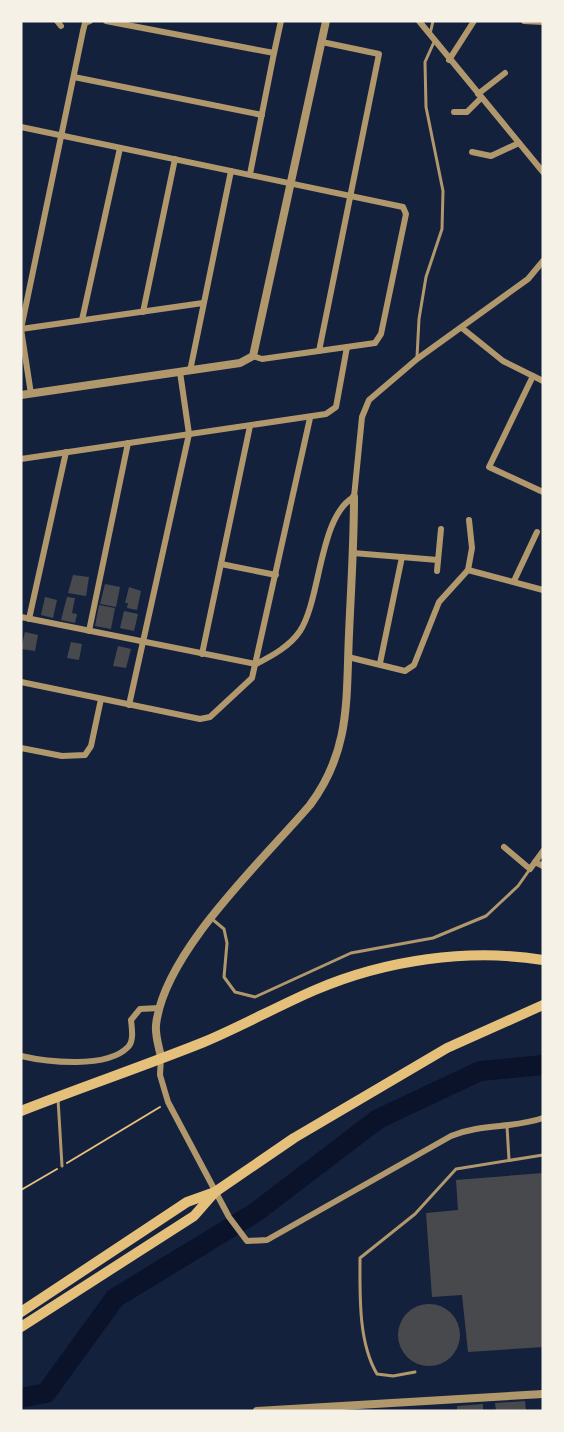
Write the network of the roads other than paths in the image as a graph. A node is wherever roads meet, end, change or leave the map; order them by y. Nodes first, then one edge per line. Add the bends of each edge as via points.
1 (90, 21) edge
2 (106, 21) edge
3 (281, 21) edge
4 (326, 21) edge
5 (419, 21) edge
6 (433, 21) edge
7 (474, 21) edge
8 (524, 21) edge
9 (543, 22) edge
10 (144, 24) edge
11 (429, 36) junction
12 (322, 42) junction
13 (434, 42) junction
14 (274, 53) junction
15 (449, 60) junction
16 (505, 73) dead end
17 (74, 77) junction
18 (479, 96) junction
19 (454, 112) dead end
20 (262, 115) junction
21 (21, 127) edge
22 (62, 136) junction
23 (519, 143) junction
24 (120, 148) junction
25 (472, 152) dead end
26 (175, 159) junction
27 (231, 171) junction
28 (543, 172) edge
29 (250, 174) junction
30 (292, 184) junction
31 (351, 196) junction
32 (543, 261) edge
33 (203, 303) junction
34 (143, 312) junction
35 (82, 320) junction
36 (462, 328) junction
37 (21, 329) edge
38 (347, 347) junction
39 (319, 351) junction
40 (253, 357) junction
41 (417, 359) junction
42 (190, 370) junction
43 (180, 372) junction
44 (533, 376) junction
45 (543, 381) edge
46 (31, 394) junction
47 (21, 395) edge
48 (310, 418) junction
49 (250, 426) junction
50 (189, 434) junction
51 (128, 443) junction
52 (66, 453) junction
53 (21, 459) edge
54 (543, 492) edge
55 (354, 497) junction
56 (469, 520) dead end
57 (441, 529) dead end
58 (537, 532) dead end
59 (353, 553) junction
60 (402, 557) junction
61 (438, 560) junction
62 (221, 564) junction
63 (468, 570) junction
64 (437, 571) dead end
65 (276, 575) junction
66 (514, 581) junction
67 (543, 590) edge
68 (21, 617) edge
69 (29, 619) junction
70 (89, 631) junction
71 (144, 642) junction
72 (202, 654) junction
73 (348, 657) junction
74 (380, 663) junction
75 (256, 664) junction
76 (21, 682) edge
77 (101, 699) junction
78 (129, 705) junction
79 (21, 748) edge
80 (504, 847) dead end
81 (543, 851) edge
82 (535, 862) junction
83 (543, 866) edge
84 (530, 869) junction
85 (212, 919) junction
86 (543, 960) edge
87 (543, 1005) edge
88 (159, 1008) junction
89 (21, 1056) edge
90 (161, 1057) junction
91 (58, 1096) junction
92 (21, 1111) edge
93 (543, 1118) edge
94 (506, 1124) junction
95 (543, 1155) edge
96 (509, 1160) junction
97 (62, 1166) road end
98 (215, 1192) junction
99 (21, 1312) edge
100 (21, 1327) edge
101 (415, 1372) dead end
102 (543, 1394) edge
103 (257, 1411) edge

1 - 17 street via 85,23
2 - 10 street
3 - 14 street
4 - 12 street
5 - 11 street
6 - 11 lane
7 - 15 street
8 - 9 street
10 - 14 street
11 - 13 street
12 - 30 street
12 - 31 street via 379,54
13 - 15 street
13 - 41 lane via 424,62 426,107 443,192 442,229 426,277
14 - 20 street
15 - 18 street
16 - 18 street
17 - 20 street
17 - 22 street
18 - 19 street via 467,112
18 - 23 street
20 - 29 street
21 - 22 street
22 - 24 street
22 - 37 street
23 - 25 street via 490,156
23 - 28 street
24 - 26 street
24 - 35 street
26 - 27 street
26 - 34 street
27 - 29 street
27 - 33 street
29 - 30 street
30 - 31 street
30 - 40 street
31 - 38 street via 399,205 406,214 381,334 375,343
31 - 39 street
32 - 36 street via 528,279
33 - 34 street
33 - 42 street
34 - 35 street
35 - 37 street
36 - 41 street
36 - 44 street via 503,361
37 - 46 street
38 - 39 street
38 - 48 street via 336,407
39 - 40 street
40 - 42 street via 240,363
41 - 55 street via 377,392 365,409
42 - 43 street
43 - 46 street
43 - 50 street
44 - 45 street
44 - 54 street via 489,467
46 - 47 street
48 - 49 street
48 - 65 street
49 - 50 street
49 - 62 street
50 - 51 street
50 - 71 street
51 - 52 street
51 - 70 street
52 - 53 street
52 - 69 street
55 - 59 street
55 - 75 street via 339,511 302,629 281,650
56 - 63 street via 472,548
57 - 61 street
58 - 66 street
59 - 60 street
59 - 73 street
60 - 61 street
60 - 74 street
61 - 64 street
62 - 65 street
62 - 72 street
63 - 66 street
63 - 74 street via 439,602 414,665 405,671
65 - 75 street
66 - 67 street
68 - 69 street
69 - 70 street
70 - 71 street
71 - 72 street
71 - 78 street
72 - 75 street
73 - 74 street
73 - 85 street via 345,722 328,777 310,805
75 - 78 street via 252,678 210,717
76 - 77 street
77 - 78 street
77 - 79 street via 91,746 85,755 62,756
80 - 84 street
81 - 82 street
82 - 83 street
82 - 84 street
84 - 85 lane via 486,916 433,938 351,953 255,997 235,992 224,977 224,928
85 - 88 street via 173,971
86 - 90 main road via 432,959 376,968 316,989 204,1042
87 - 98 main road via 447,1048 294,1138
88 - 89 street via 140,1009 131,1020 129,1047 116,1055 53,1063
88 - 90 street via 156,1028
90 - 91 main road
90 - 98 street via 160,1076 168,1102
91 - 92 main road
91 - 97 lane
93 - 94 street
94 - 96 lane
94 - 98 street via 472,1127 451,1136 267,1240 247,1241
95 - 96 lane
96 - 101 lane via 456,1169 415,1214 360,1258 368,1358 377,1374
98 - 99 main road via 187,1202
98 - 100 main road via 195,1216
102 - 103 street

